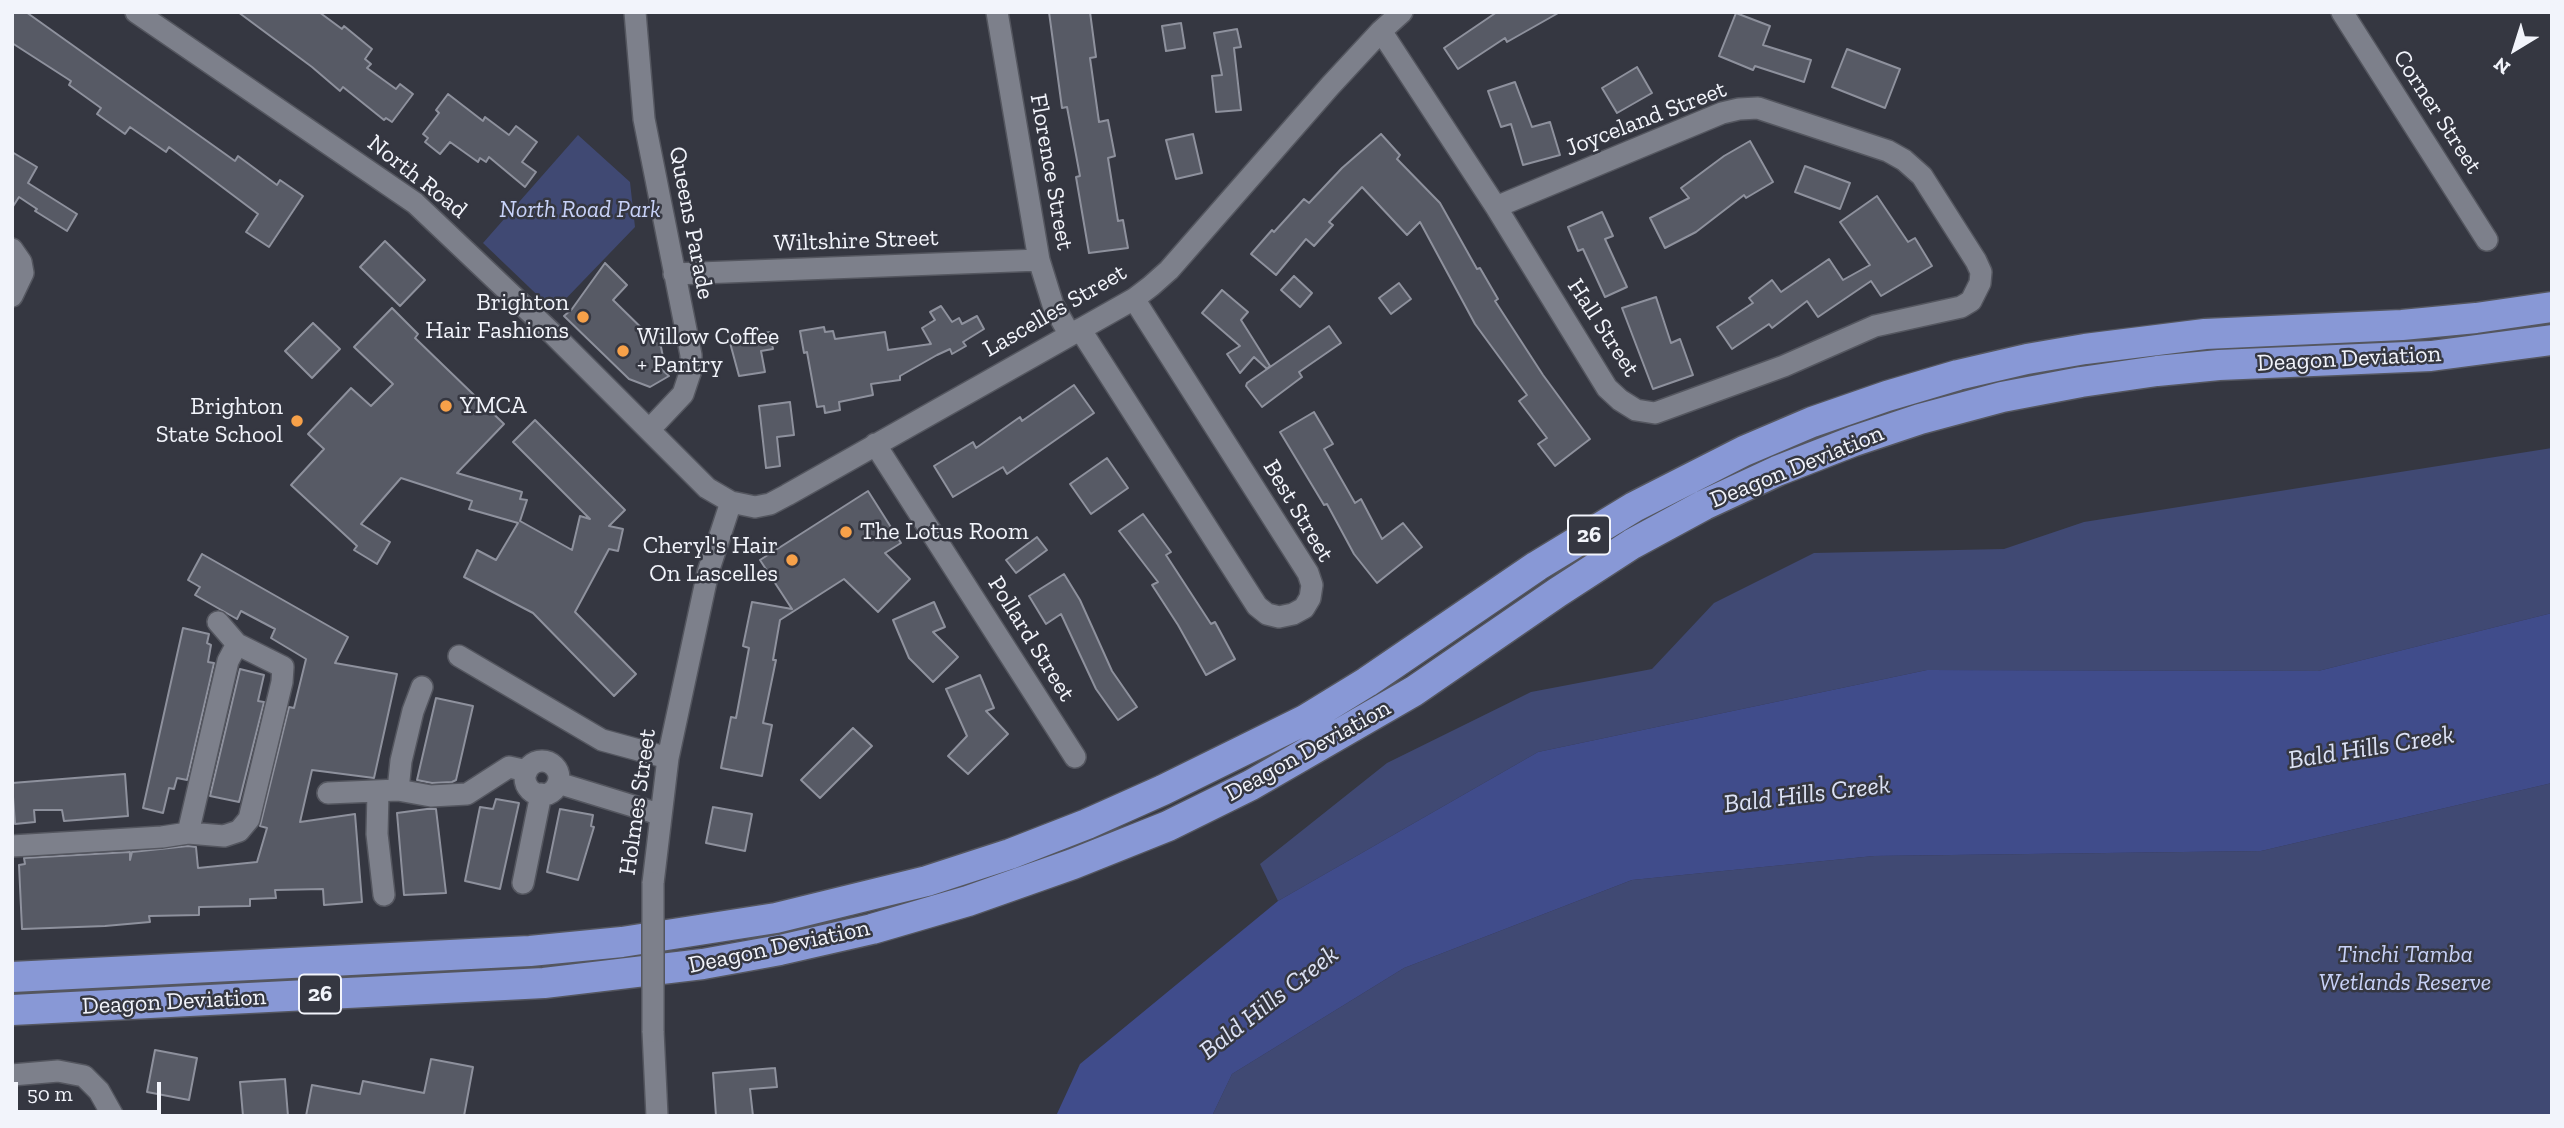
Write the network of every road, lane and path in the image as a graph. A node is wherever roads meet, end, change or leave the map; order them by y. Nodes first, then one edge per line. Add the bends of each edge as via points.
1 (136, 12) edge
2 (635, 12) edge
3 (998, 12) edge
4 (1402, 12) edge
5 (2342, 12) edge
6 (1381, 31) junction
7 (1496, 207) junction
8 (2487, 240) dead end
9 (17, 256) edge
10 (1039, 260) junction
11 (674, 274) junction
12 (1976, 293) joint
13 (12, 296) edge
14 (1133, 299) junction
15 (2552, 307) edge
16 (1075, 332) junction
17 (2552, 340) edge
18 (649, 430) junction
19 (875, 444) junction
20 (731, 502) junction
21 (218, 622) dead end
22 (237, 645) junction
23 (459, 656) dead end
24 (422, 687) dead end
25 (1075, 757) dead end
26 (668, 758) junction
27 (549, 789) junction
28 (388, 791) junction
29 (328, 793) dead end
30 (659, 814) junction
31 (188, 833) junction
32 (12, 846) edge
33 (523, 883) dead end
34 (384, 895) dead end
35 (12, 977) edge
36 (12, 1010) edge
37 (12, 1075) edge
38 (113, 1116) edge
39 (657, 1116) edge

1 - 18 street, North Road via 415,203
2 - 11 street, Queens Parade via 644,119
3 - 10 street, Florence Street
4 - 6 street, Lascelles Street
5 - 8 street, Corner Street
6 - 7 street, Hall Street
6 - 14 street, Lascelles Street via 1169,270
7 - 12 street, Joyceland Street via 1721,113 1758,108 1888,150 1904,160 1922,176 1976,261 1981,272
7 - 12 street, Hall Street via 1607,388 1636,410 1655,413 1680,405 1875,326 1961,307
9 - 13 street via 23,273
10 - 11 street, Wiltshire Street
10 - 16 street, Florence Street via 1053,305
11 - 18 street, Queens Parade via 691,370 683,394
14 - 16 street, Lascelles Street
14 - 16 street, Best Street via 1308,573 1311,598 1304,608 1279,617 1257,606
15 - 35 highway, Deagon Deviation / 26 via 2402,325 2205,334 2085,349 1958,375 1837,413 1744,452 1634,507 1537,566 1367,682 1247,750 1087,824 927,881 776,918 622,942 530,951
16 - 19 street, Lascelles Street
17 - 36 highway, Deagon Deviation / 26 via 2431,356 2219,365 2119,376 2002,397 1854,441 1777,471 1632,544 1414,691 1251,785 1168,826 1073,864 872,929 703,964 544,983
18 - 20 street, North Road via 707,488
19 - 20 street, Lascelles Street via 770,504 755,508
19 - 25 street, Pollard Street
20 - 26 street, Holmes Street via 708,572
21 - 22 street
22 - 31 street via 228,661
22 - 31 street via 283,667 249,819 239,831 223,836
23 - 26 street via 602,740
24 - 28 street
26 - 30 street, Holmes Street
27 - 28 street via 558,774 550,763 535,763 527,771 509,767 467,794
27 - 30 street
27 - 33 street
28 - 29 street
28 - 34 street via 377,834
30 - 39 street, Holmes Street, bridge via 653,883
31 - 32 street
37 - 38 street via 58,1071 84,1076

